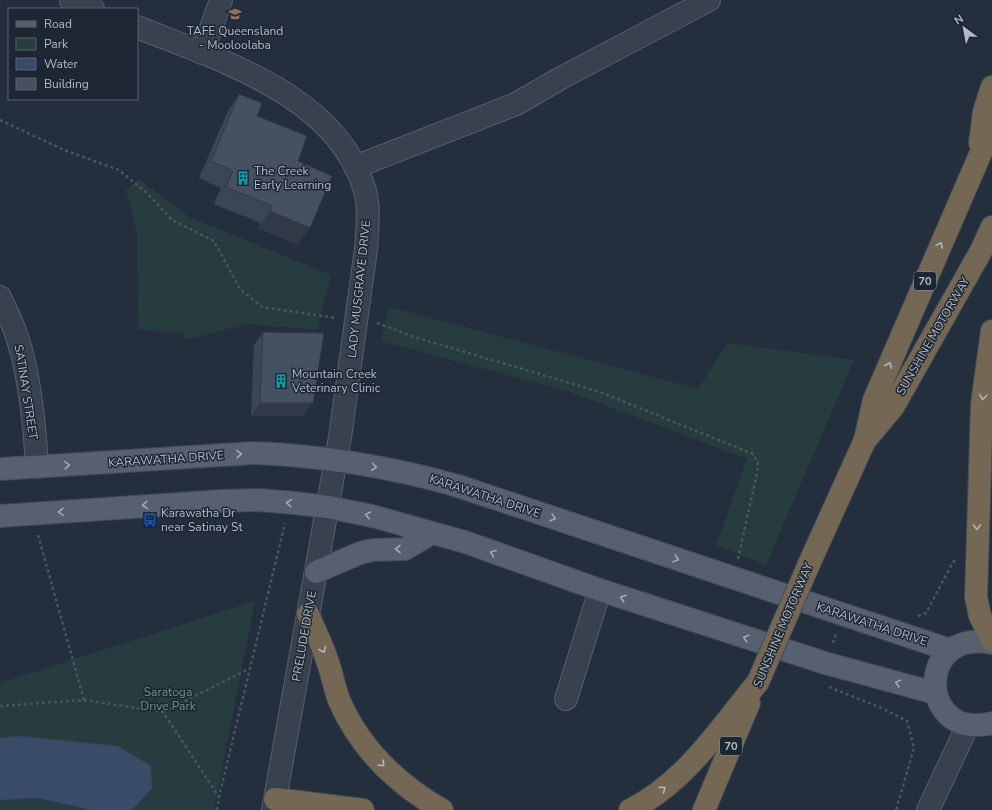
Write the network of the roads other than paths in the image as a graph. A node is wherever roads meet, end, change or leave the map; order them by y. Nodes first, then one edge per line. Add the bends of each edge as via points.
1 (71, 0) edge
2 (221, 0) edge
3 (709, 0) edge
4 (91, 8) edge
5 (138, 27) edge
6 (202, 53) junction
7 (992, 86) edge
8 (992, 127) edge
9 (977, 162) junction
10 (355, 167) junction
11 (992, 227) edge
12 (0, 297) edge
13 (992, 331) edge
14 (865, 440) junction
15 (336, 462) junction
16 (37, 467) junction
17 (0, 469) edge
18 (328, 507) junction
19 (0, 516) edge
20 (432, 533) junction
21 (316, 572) junction
22 (600, 590) junction
23 (308, 614) junction
24 (992, 642) edge
25 (950, 650) junction
26 (758, 682) junction
27 (935, 693) junction
28 (566, 699) dead end
29 (992, 723) edge
30 (968, 725) junction
31 (274, 804) edge
32 (363, 810) edge
33 (442, 810) edge
34 (630, 810) edge
35 (704, 810) edge
36 (928, 810) edge

1 - 4 street
2 - 6 street
3 - 10 street via 516,104
5 - 6 street, LADY MUSGRAVE DRIVE
6 - 10 street, LADY MUSGRAVE DRIVE via 272,85 312,111 340,143
7 - 9 highway, 70 via 984,112
8 - 9 highway, SUNSHINE MOTORWAY
14 -> 9 highway, SUNSHINE MOTORWAY / 70 via 874,400
10 - 15 street, LADY MUSGRAVE DRIVE via 365,192 367,219 357,321
11 - 14 highway, SUNSHINE MOTORWAY / 70 via 981,252 892,407
12 - 16 street, SATINAY STREET via 17,334 26,378
13 -> 24 highway via 982,404 976,597 980,616
14 - 26 highway, SUNSHINE MOTORWAY / 70, bridge
16 -> 15 main road, KARAWATHA DRIVE via 254,454 279,454
15 - 18 street, PRELUDE DRIVE
15 -> 25 main road, KARAWATHA DRIVE via 424,476 458,486
16 - 17 main road, KARAWATHA DRIVE
18 -> 19 main road via 259,500 186,502
20 -> 18 main road
18 - 21 street, PRELUDE DRIVE
20 -> 21 main road via 406,549 367,552
22 -> 20 main road via 465,542
21 - 23 street, PRELUDE DRIVE
27 -> 22 main road via 825,663
22 - 28 street
23 - 31 street, PRELUDE DRIVE
23 -> 33 highway via 328,661 340,702 364,745 403,784
24 - 25 main road via 964,642
25 - 27 main road via 939,664 934,678
34 -> 26 highway via 652,797 685,770
26 - 35 highway, SUNSHINE MOTORWAY / 70
27 - 30 main road via 943,710 954,720
29 - 30 main road
30 - 36 street
31 - 32 highway

